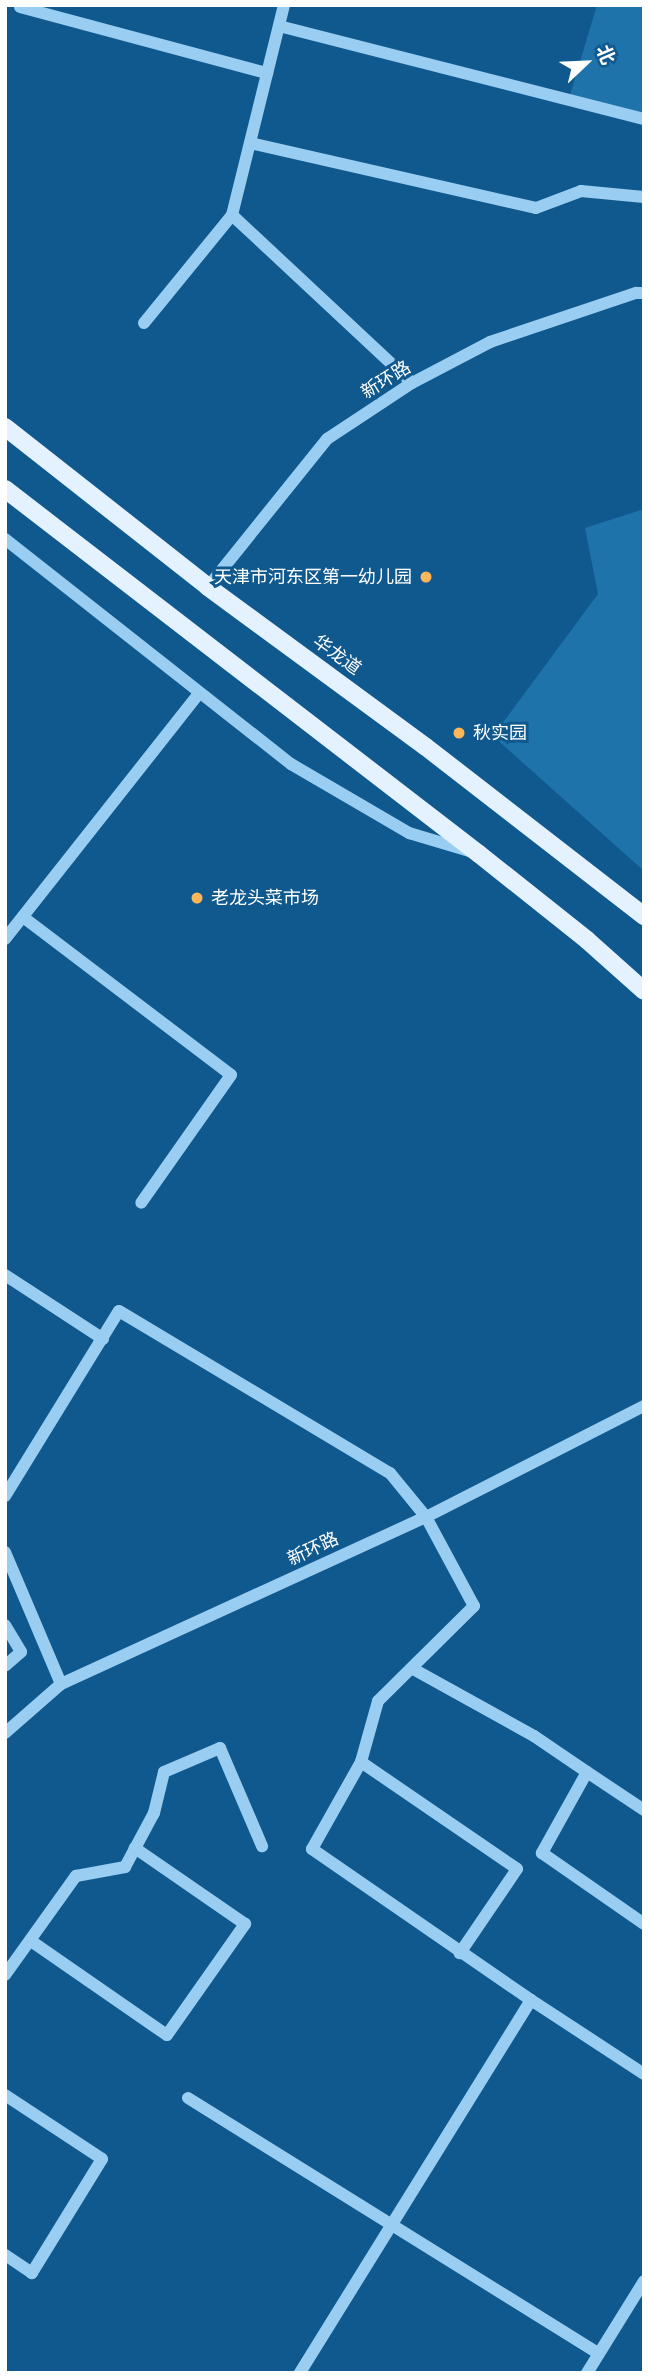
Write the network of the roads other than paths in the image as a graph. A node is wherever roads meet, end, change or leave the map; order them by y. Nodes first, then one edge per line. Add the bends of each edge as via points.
1 (284, 5) edge
2 (20, 7) edge
3 (279, 26) junction
4 (267, 73) junction
5 (644, 119) edge
6 (250, 143) junction
7 (644, 197) edge
8 (232, 215) junction
9 (644, 293) edge
10 (144, 323) dead end
11 (412, 383) junction
12 (5, 427) edge
13 (5, 489) edge
14 (5, 539) edge
15 (208, 586) junction
16 (199, 693) junction
17 (479, 854) junction
18 (644, 916) edge
19 (23, 917) junction
20 (5, 939) edge
21 (644, 991) edge
22 (141, 1203) dead end
23 (5, 1275) edge
24 (103, 1339) junction
25 (644, 1406) edge
26 (5, 1496) edge
27 (426, 1517) junction
28 (5, 1552) edge
29 (5, 1625) edge
30 (5, 1666) edge
31 (415, 1671) dead end
32 (61, 1684) junction
33 (5, 1733) edge
34 (362, 1762) junction
35 (587, 1772) junction
36 (644, 1810) edge
37 (262, 1846) dead end
38 (135, 1848) junction
39 (644, 1924) edge
40 (31, 1941) junction
41 (460, 1953) junction
42 (5, 1975) edge
43 (531, 2000) junction
44 (644, 2074) edge
45 (5, 2095) edge
46 (188, 2098) dead end
47 (389, 2226) junction
48 (5, 2255) edge
49 (644, 2281) edge
50 (597, 2353) junction
51 (300, 2373) edge
52 (587, 2373) edge

1 - 3 street
2 - 4 street
3 - 4 street
3 - 5 street
4 - 6 street
6 - 7 street via 536,208 581,191
6 - 8 street
8 - 10 street
8 - 11 street
9 - 11 street, 新环路 via 490,342
11 - 15 street, 新环路 via 327,439
12 - 15 main road, 华龙道
13 - 17 main road
14 - 16 street
15 - 18 main road, 华龙道
16 - 17 street via 292,764 410,834
16 - 19 street
17 - 21 main road
19 - 20 street
19 - 22 street via 231,1075
23 - 24 street
24 - 26 street
24 - 27 street via 119,1311 390,1473
25 - 27 street, 新环路
27 - 32 street, 新环路
27 - 34 street via 474,1606 379,1701
28 - 32 street
29 - 30 street via 21,1652
31 - 35 street via 534,1736
32 - 33 street, 新环路
34 - 41 street via 312,1849
34 - 41 street via 517,1869
35 - 36 street
35 - 39 street via 542,1853
37 - 38 street via 220,1748 164,1772 154,1813
38 - 40 street via 125,1867 76,1876
38 - 40 street via 245,1924 167,2035
40 - 42 street
41 - 43 street
43 - 44 street
43 - 47 street
45 - 48 street via 102,2160 32,2273
46 - 47 street
47 - 50 street
47 - 51 street
49 - 50 street
50 - 52 street

